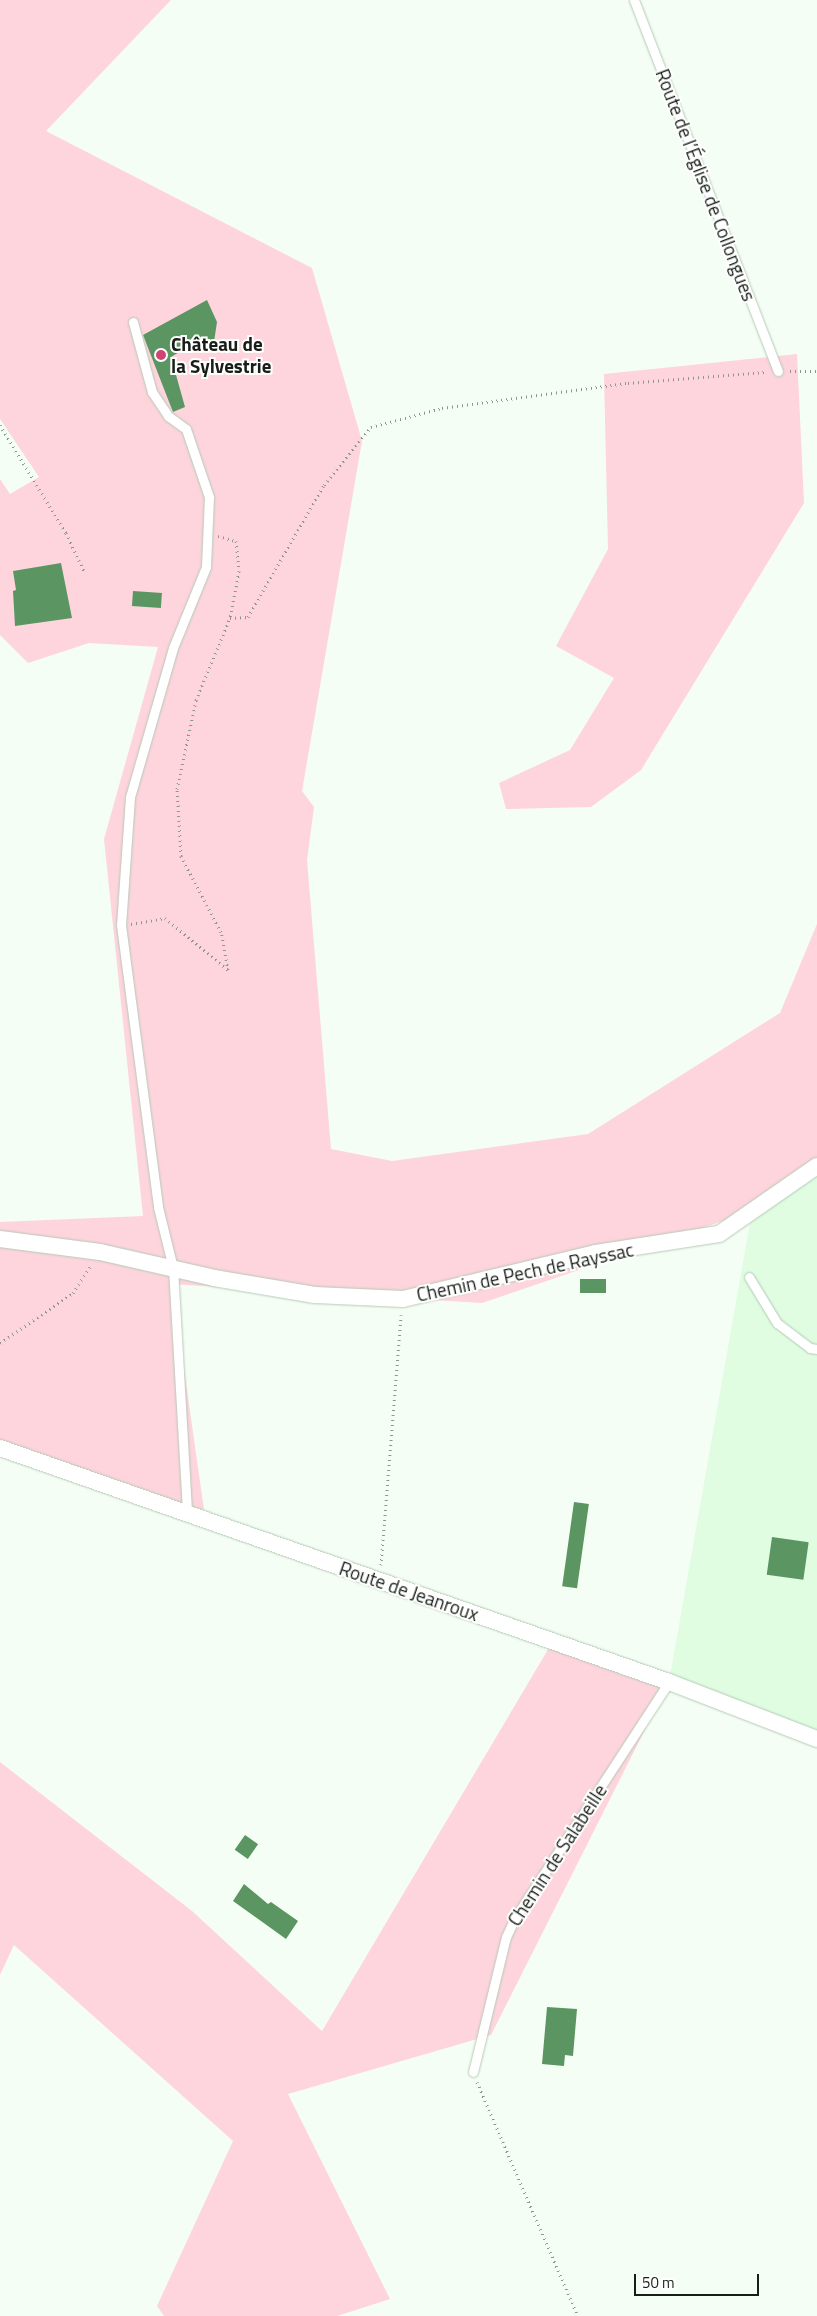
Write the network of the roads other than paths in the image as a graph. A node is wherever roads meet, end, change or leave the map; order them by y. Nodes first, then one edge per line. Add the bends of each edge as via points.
1 (634, 0) edge
2 (133, 322) dead end
3 (778, 371) road end
4 (817, 1166) edge
5 (0, 1239) edge
6 (173, 1268) junction
7 (749, 1277) dead end
8 (817, 1350) edge
9 (0, 1448) edge
10 (187, 1512) junction
11 (669, 1682) junction
12 (817, 1738) edge
13 (473, 2072) road end

1 - 3 lane, Route de l’Église de Collongues
2 - 6 lane via 152,392 168,416 186,429 197,453 209,497 206,567 173,648 130,797 120,925 158,1207
4 - 6 street, Chemin de Pech de Rayssac via 719,1234 596,1253 402,1300 316,1295
5 - 6 street via 100,1252
6 - 10 lane
7 - 8 lane via 777,1323
9 - 10 street, Route de Jeanroux
10 - 11 street, Route de Jeanroux
11 - 12 street, Route de Jeanroux
11 - 13 lane, Chemin de Salabeille via 515,1918 506,1937

